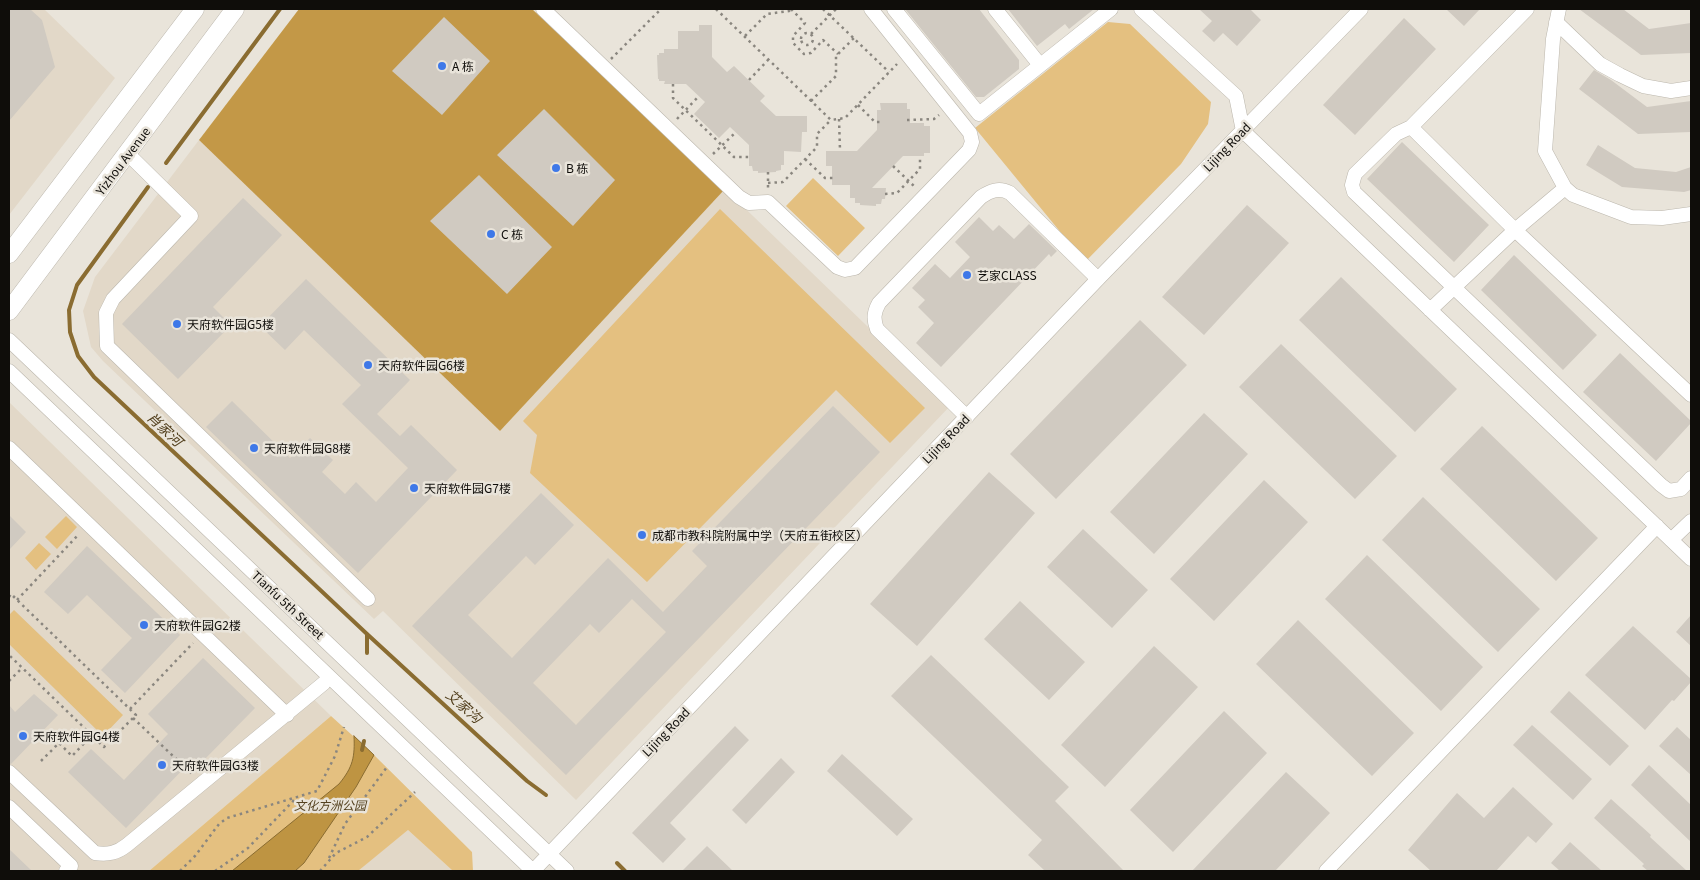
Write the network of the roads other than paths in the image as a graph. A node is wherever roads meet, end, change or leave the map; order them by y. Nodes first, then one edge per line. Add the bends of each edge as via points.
1 (195, 9) edge
2 (235, 9) edge
3 (543, 9) edge
4 (871, 9) edge
5 (894, 9) edge
6 (995, 9) edge
7 (1141, 9) edge
8 (1361, 9) edge
9 (1527, 9) edge
10 (1106, 10) edge
11 (1558, 15) edge
12 (1040, 65) junction
13 (1691, 88) edge
14 (1411, 128) junction
15 (1243, 130) junction
16 (128, 154) junction
17 (1565, 188) junction
18 (1691, 214) edge
19 (1515, 230) junction
20 (9, 254) edge
21 (1098, 279) junction
22 (1454, 287) junction
23 (1430, 310) junction
24 (9, 311) edge
25 (9, 340) edge
26 (9, 371) edge
27 (1691, 395) edge
28 (967, 417) junction
29 (9, 448) edge
30 (1691, 478) edge
31 (1691, 521) edge
32 (1657, 526) junction
33 (1671, 540) junction
34 (1691, 559) edge
35 (368, 599) dead end
36 (324, 683) dead end
37 (287, 714) junction
38 (9, 772) edge
39 (9, 807) edge
40 (549, 854) junction
41 (66, 871) edge
42 (533, 871) edge
43 (567, 871) edge
44 (1326, 871) edge

1 - 20 main road
2 - 16 main road, Yizhou Avenue
3 - 4 street via 739,197 749,203 768,202 837,267 845,270 854,268 969,150 972,142 970,133
5 - 12 street via 979,114
6 - 12 street
7 - 15 street via 1236,96
8 - 15 street, Lijing Road
9 - 14 street
10 - 12 street
11 - 13 street via 1600,64 1620,75 1643,86 1671,91
11 - 17 street via 1552,39 1545,151
14 - 19 street
14 - 22 street via 1396,134 1355,174 1352,185 1354,192
15 - 21 street, Lijing Road
15 - 23 street
16 - 24 main road, Yizhou Avenue
16 - 35 street via 191,216 113,299 106,313 107,346
17 - 18 street via 1573,195 1631,217 1662,218
17 - 19 street
19 - 22 street
19 - 27 street
21 - 28 street, Lijing Road
21 - 28 street via 1010,193 1000,189 981,197 886,296 874,316 877,329
22 - 23 street
22 - 30 street via 1669,491 1681,489
23 - 32 street
25 - 40 street, Tianfu 5th Street
26 - 42 street, Tianfu 5th Street
28 - 40 street, Lijing Road
29 - 37 street
31 - 33 street
32 - 33 street
32 - 44 street
33 - 34 street
36 - 37 street
37 - 38 street via 122,849 108,855 95,854
39 - 41 street via 71,866
40 - 42 street, Lijing Road
40 - 43 street, Tianfu 5th Street

